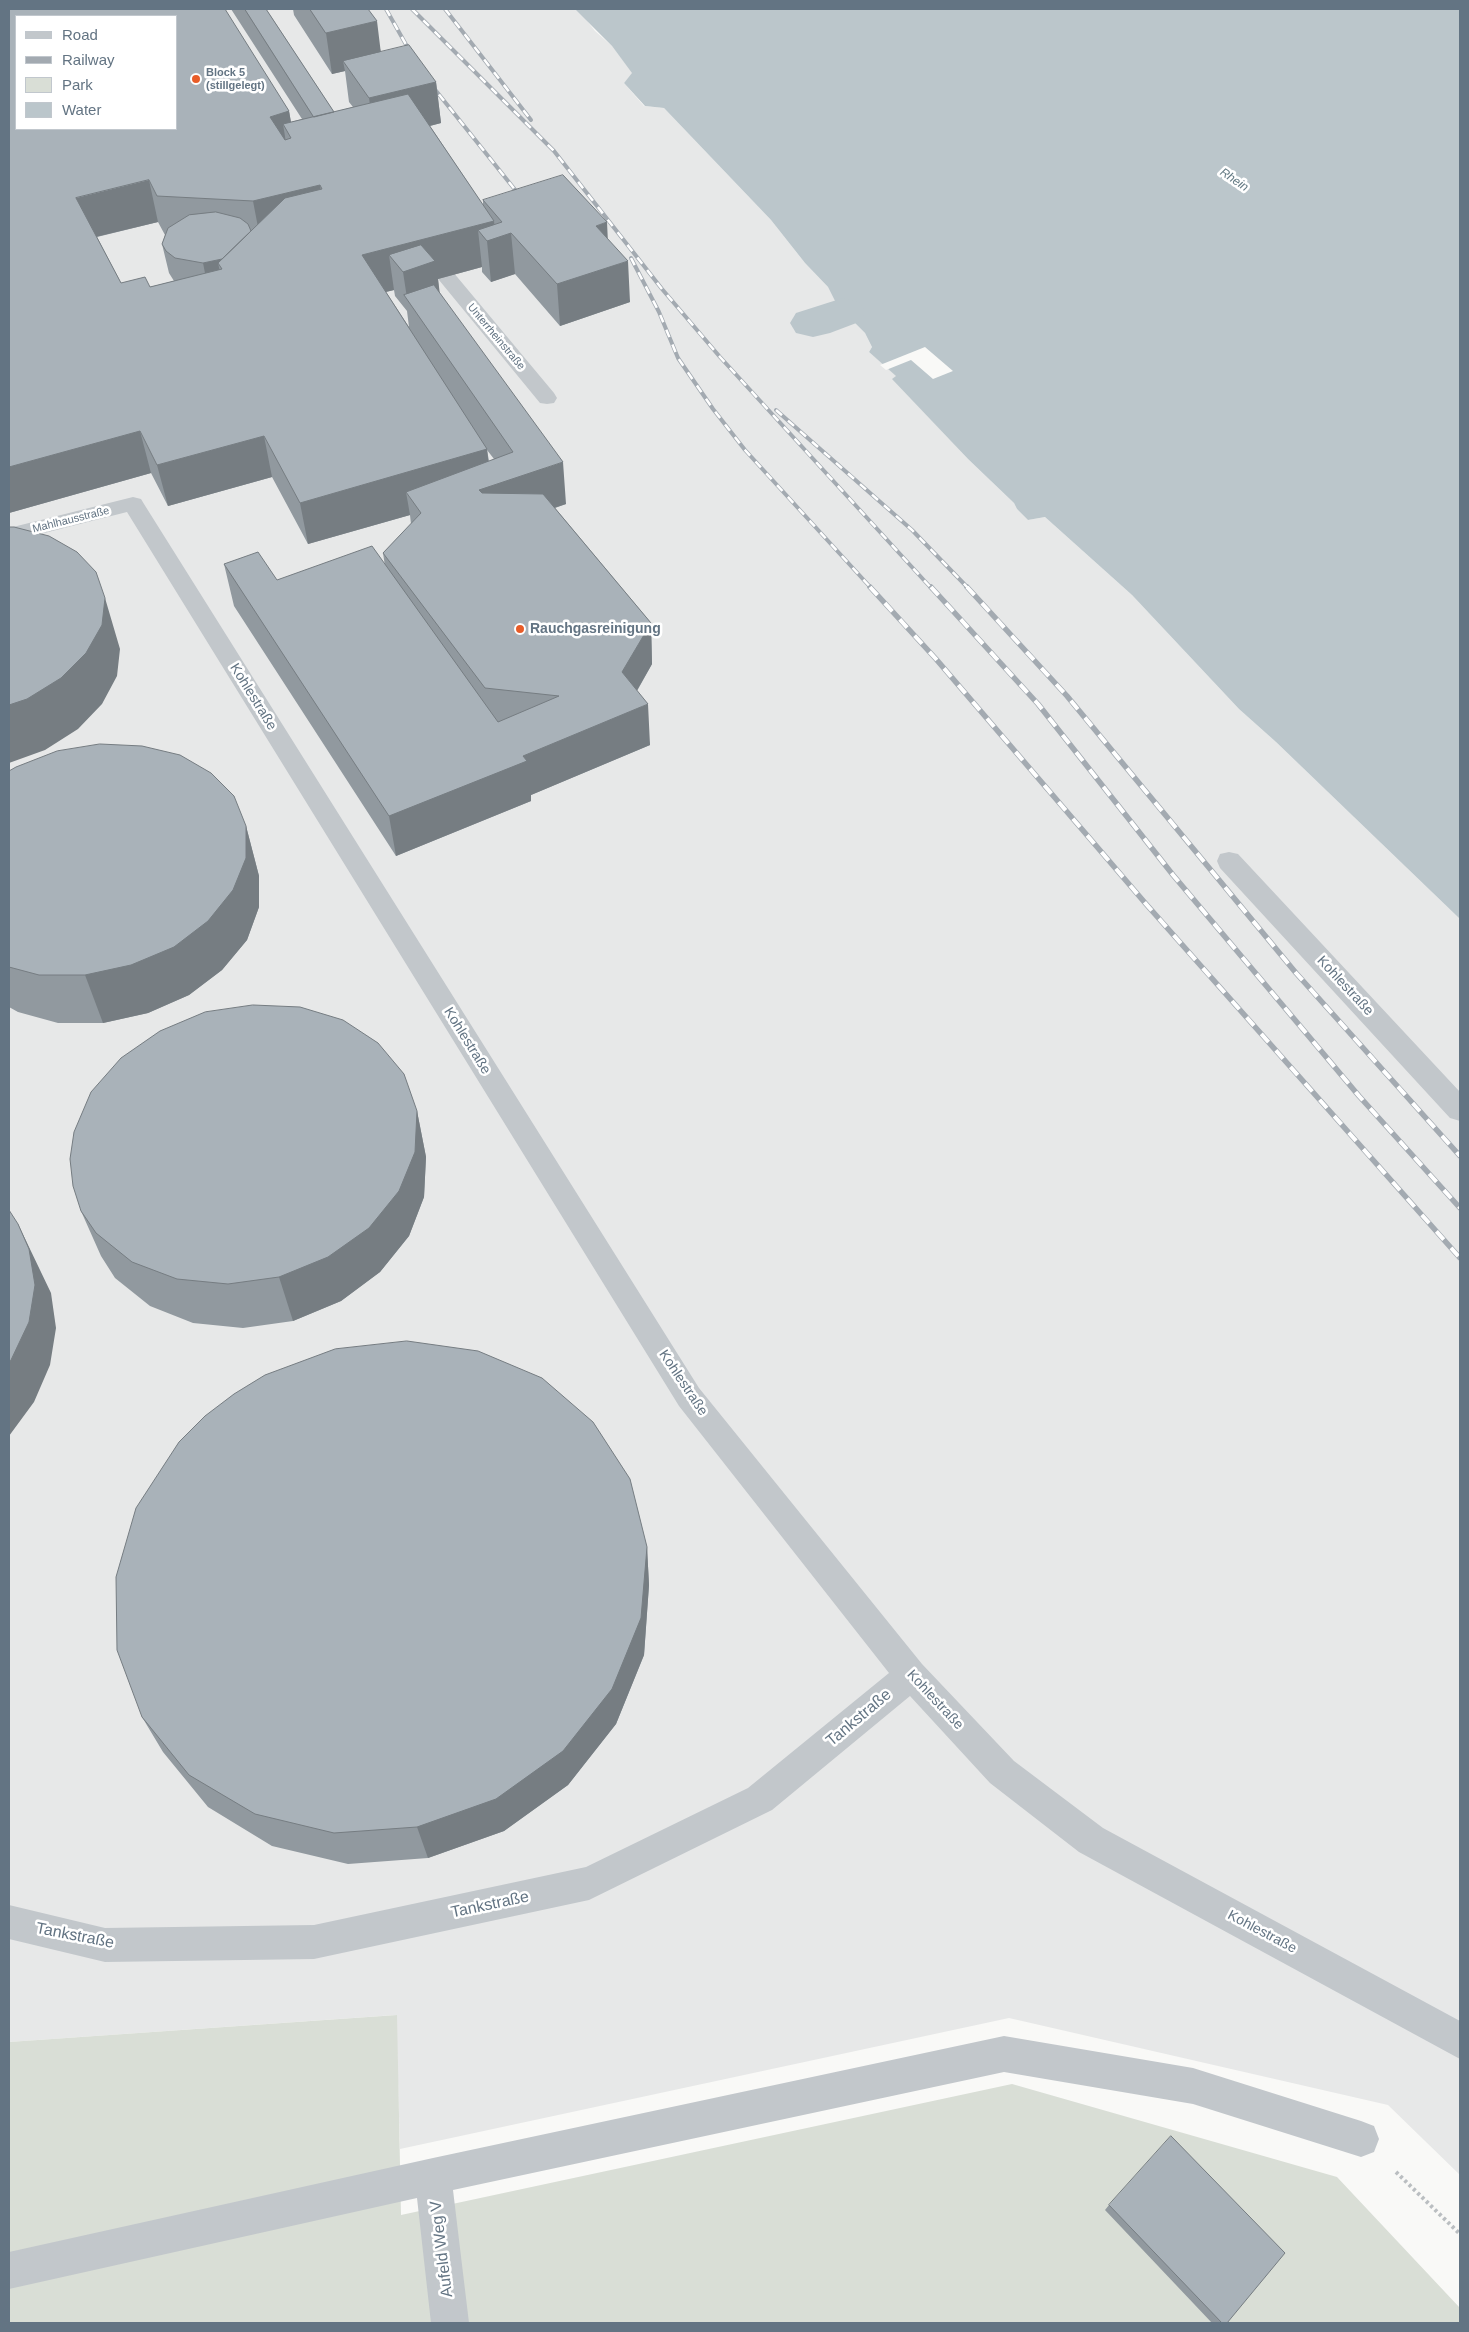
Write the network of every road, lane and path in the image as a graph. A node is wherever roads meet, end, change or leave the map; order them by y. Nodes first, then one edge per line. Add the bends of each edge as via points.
1 (446, 276) dead end
2 (547, 398) dead end
3 (132, 504) joint
4 (9, 535) edge
5 (1229, 861) dead end
6 (1460, 1110) edge
7 (911, 1675) junction
8 (9, 1922) edge
9 (1460, 2042) edge
10 (1361, 2139) joint
11 (433, 2176) junction
12 (1460, 2234) edge
13 (9, 2271) edge
14 (450, 2323) edge

1 - 2 lane, Unterrheinstraße
3 - 4 lane, Mahlhausstraße
3 - 7 lane, Kohlestraße via 689,1397
5 - 6 lane, Kohlestraße
7 - 8 lane, Tankstraße via 760,1799 589,1883 314,1942 106,1945
7 - 9 lane, Kohlestraße via 1002,1772 1091,1840 1435,2025
10 - 11 lane via 1193,2086 1004,2054
10 - 12 path
11 - 13 lane
11 - 14 lane, Aufeld Weg V

